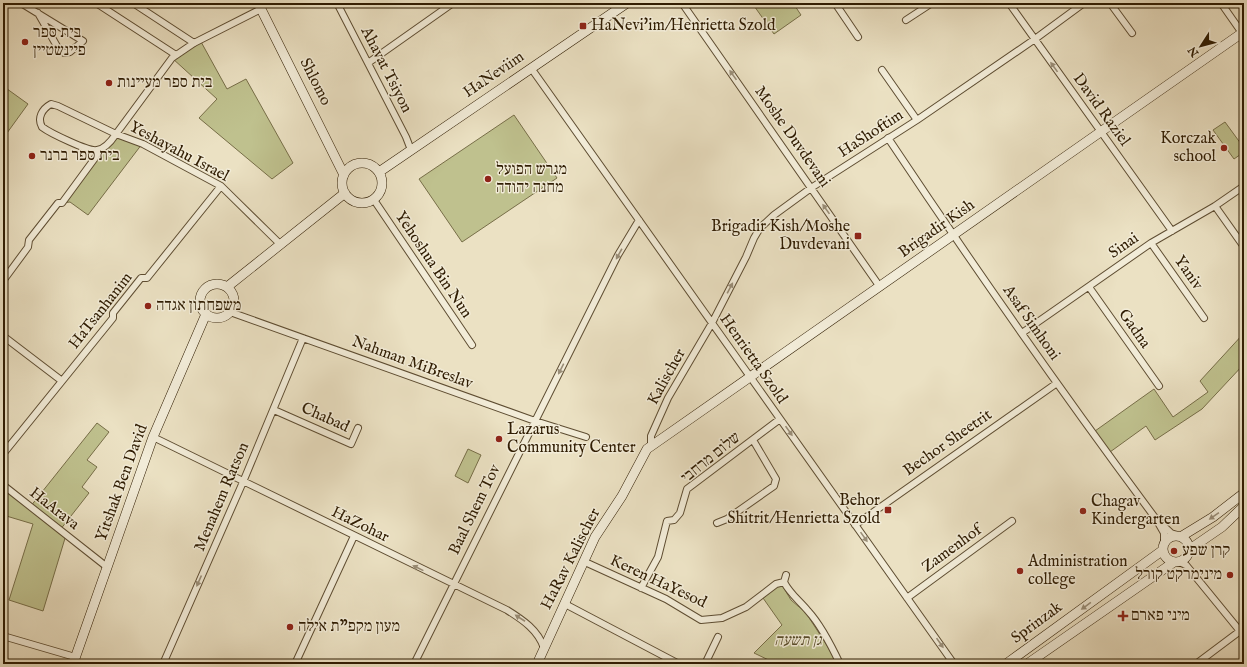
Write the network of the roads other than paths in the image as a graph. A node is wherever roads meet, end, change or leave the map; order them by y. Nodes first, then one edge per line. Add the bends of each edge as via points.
1 (21, 3) edge
2 (96, 3) edge
3 (133, 3) edge
4 (337, 3) edge
5 (453, 3) edge
6 (682, 3) edge
7 (835, 3) edge
8 (932, 3) edge
9 (1009, 3) edge
10 (1084, 3) edge
11 (1110, 3) edge
12 (1221, 3) edge
13 (622, 4) edge
14 (260, 6) edge
15 (38, 13) junction
16 (906, 20) dead end
17 (1132, 33) dead end
18 (1243, 34) edge
19 (858, 37) dead end
20 (1035, 39) junction
21 (194, 43) junction
22 (176, 55) junction
23 (368, 63) junction
24 (531, 68) junction
25 (882, 70) dead end
26 (917, 120) junction
27 (1101, 132) junction
28 (116, 134) junction
29 (888, 138) junction
30 (99, 150) junction
31 (411, 150) junction
32 (379, 172) junction
33 (344, 175) junction
34 (221, 186) junction
35 (1244, 186) edge
36 (811, 188) junction
37 (345, 192) junction
38 (374, 200) junction
39 (1215, 206) junction
40 (639, 220) junction
41 (1172, 231) junction
42 (953, 236) junction
43 (1151, 243) junction
44 (280, 244) junction
45 (1244, 247) edge
46 (3, 280) edge
47 (880, 286) junction
48 (227, 287) junction
49 (1089, 287) junction
50 (230, 312) junction
51 (206, 314) junction
52 (1204, 318) dead end
53 (712, 323) junction
54 (1022, 333) junction
55 (3, 336) edge
56 (303, 338) junction
57 (472, 345) dead end
58 (750, 377) junction
59 (62, 382) junction
60 (1056, 383) junction
61 (1159, 386) dead end
62 (274, 410) junction
63 (780, 419) junction
64 (535, 421) junction
65 (358, 428) dead end
66 (153, 437) junction
67 (586, 438) dead end
68 (753, 440) junction
69 (649, 448) junction
70 (3, 454) edge
71 (243, 482) junction
72 (3, 485) edge
73 (1244, 493) edge
74 (1244, 506) edge
75 (1156, 519) junction
76 (1012, 521) dead end
77 (717, 523) dead end
78 (855, 524) junction
79 (354, 536) junction
80 (1179, 536) junction
81 (1163, 547) junction
82 (1183, 559) junction
83 (585, 562) junction
84 (107, 567) junction
85 (786, 575) dead end
86 (784, 582) junction
87 (453, 585) junction
88 (641, 588) junction
89 (907, 598) junction
90 (565, 604) junction
91 (1242, 634) edge
92 (3, 636) edge
93 (718, 637) dead end
94 (544, 648) junction
95 (74, 661) edge
96 (163, 664) edge
97 (295, 664) edge
98 (414, 664) edge
99 (537, 664) edge
100 (679, 664) edge
101 (705, 664) edge
102 (840, 664) edge
103 (954, 664) edge
104 (1006, 664) edge
105 (1027, 664) edge
106 (1196, 664) edge

1 - 15 street
2 - 22 street
3 - 21 street
4 - 23 street, Ahavat Tsiyon
5 - 23 street
36 -> 6 street, Moshe Duvdevani
7 - 19 street
8 - 16 street
9 - 20 street, David Raziel
10 - 20 street, HaShoftim
11 - 17 street
12 - 18 street
13 - 24 street, HaNeviim
14 - 21 street
14 - 33 street, Shlomo
15 - 15 street via 45,17 83,41 70,52 64,52 58,48
18 - 27 street, Brigadir Kish
20 - 26 street, HaShoftim
27 -> 20 street, David Raziel
21 - 22 street
22 - 28 street
23 - 31 street, Ahavat Tsiyon
24 - 31 street, HaNeviim
24 - 40 street, Henrietta Szold
25 - 26 street
26 - 29 street, HaShoftim
27 - 41 street, David Raziel
27 - 42 street, Brigadir Kish
28 - 30 street
28 - 30 street, Yeshayahu Israel via 58,106 51,104 42,112 40,123 46,129 87,149
28 - 34 street, Yeshayahu Israel via 143,144
29 - 36 street, HaShoftim
29 - 42 street, Asaf Simhoni
30 - 46 street via 62,203 58,203 29,240 28,247
31 - 32 street, HaNeviim
32 - 33 street via 374,167 363,164 352,166
32 - 38 street via 381,189
33 - 37 street
34 - 44 street, Yeshayahu Israel
34 - 59 street, HaTsanhanim via 146,278 141,278
35 - 39 street, Sinai
47 -> 36 street, Moshe Duvdevani
53 -> 36 street, HaShoftim via 760,228
37 - 38 street via 349,198 361,203
37 - 44 street
38 - 57 street, Yehoshua Bin Nun
39 - 41 street, Sinai
39 - 45 street
40 - 53 street, Henrietta Szold
40 -> 64 street, Baal Shem Tov via 618,255
41 - 43 street, Sinai
42 - 47 street, Brigadir Kish
42 - 54 street, Asaf Simhoni
43 - 49 street, Sinai
43 - 52 street, Yaniv
44 - 48 street
47 - 58 street, Brigadir Kish
48 - 50 street via 234,302
48 - 51 street via 216,284 204,290 200,301
49 - 54 street, Sinai
49 - 61 street, Gadna
50 - 51 street via 217,318
50 - 56 street, Nahman MiBreslav
51 - 66 street, Yitshak Ben David
53 - 58 street, Henrietta Szold
53 - 69 street, Kalischer via 668,398 651,436
54 - 60 street, Asaf Simhoni
55 - 59 street
56 - 62 street, Menahem Ratson
56 - 64 street, Nahman MiBreslav
58 - 63 street, Henrietta Szold
58 - 69 street, Brigadir Kish
59 - 70 street, HaTsanhanim
60 - 75 street, Asaf Simhoni
60 - 78 street, Bechor Sheetrit
62 - 65 street, Chabad via 351,444
62 - 71 street, Menahem Ratson
63 - 68 street, שלום מרחבי
63 -> 78 street, Henrietta Szold
64 - 67 street, Nahman MiBreslav
64 - 87 street, Baal Shem Tov
66 - 71 street, HaZohar
66 - 84 street, Yitshak Ben David
68 - 77 street via 776,479 774,486 727,519
68 - 88 street, שלום מרחבי via 687,489 680,513 674,520 667,521 658,557
69 - 83 street, HaRav Kalischer via 595,537
71 - 79 street, HaZohar
71 -> 96 street, Menahem Ratson
72 - 84 street, HaArava
73 -> 80 street via 1213,517
74 - 82 street, Sprinzak
75 - 80 street, Asaf Simhoni
75 - 81 street, Asaf Simhoni via 1164,533
76 - 89 street, Zamenhof
78 -> 89 street, Henrietta Szold
87 -> 79 street, HaZohar
79 - 97 street
80 - 81 street via 1169,538
80 - 82 street via 1188,541
81 - 82 street via 1167,558
81 -> 104 street, Sprinzak
82 - 91 street
82 - 105 street, Sprinzak
83 - 88 street, Keren HaYesod
83 - 90 street, HaRav Kalischer
84 - 95 street, Yitshak Ben David
85 - 86 street
86 - 88 street, Keren HaYesod via 776,584 740,610 722,618 701,620
86 - 102 street via 794,597 809,611 832,646
94 -> 87 street, HaZohar via 541,640 524,621 507,610
87 - 98 street, Baal Shem Tov
89 -> 103 street, Henrietta Szold
90 - 94 street, HaRav Kalischer
90 - 100 street
91 - 106 street
92 - 95 street
93 - 101 street
94 - 99 street, HaRav Kalischer

